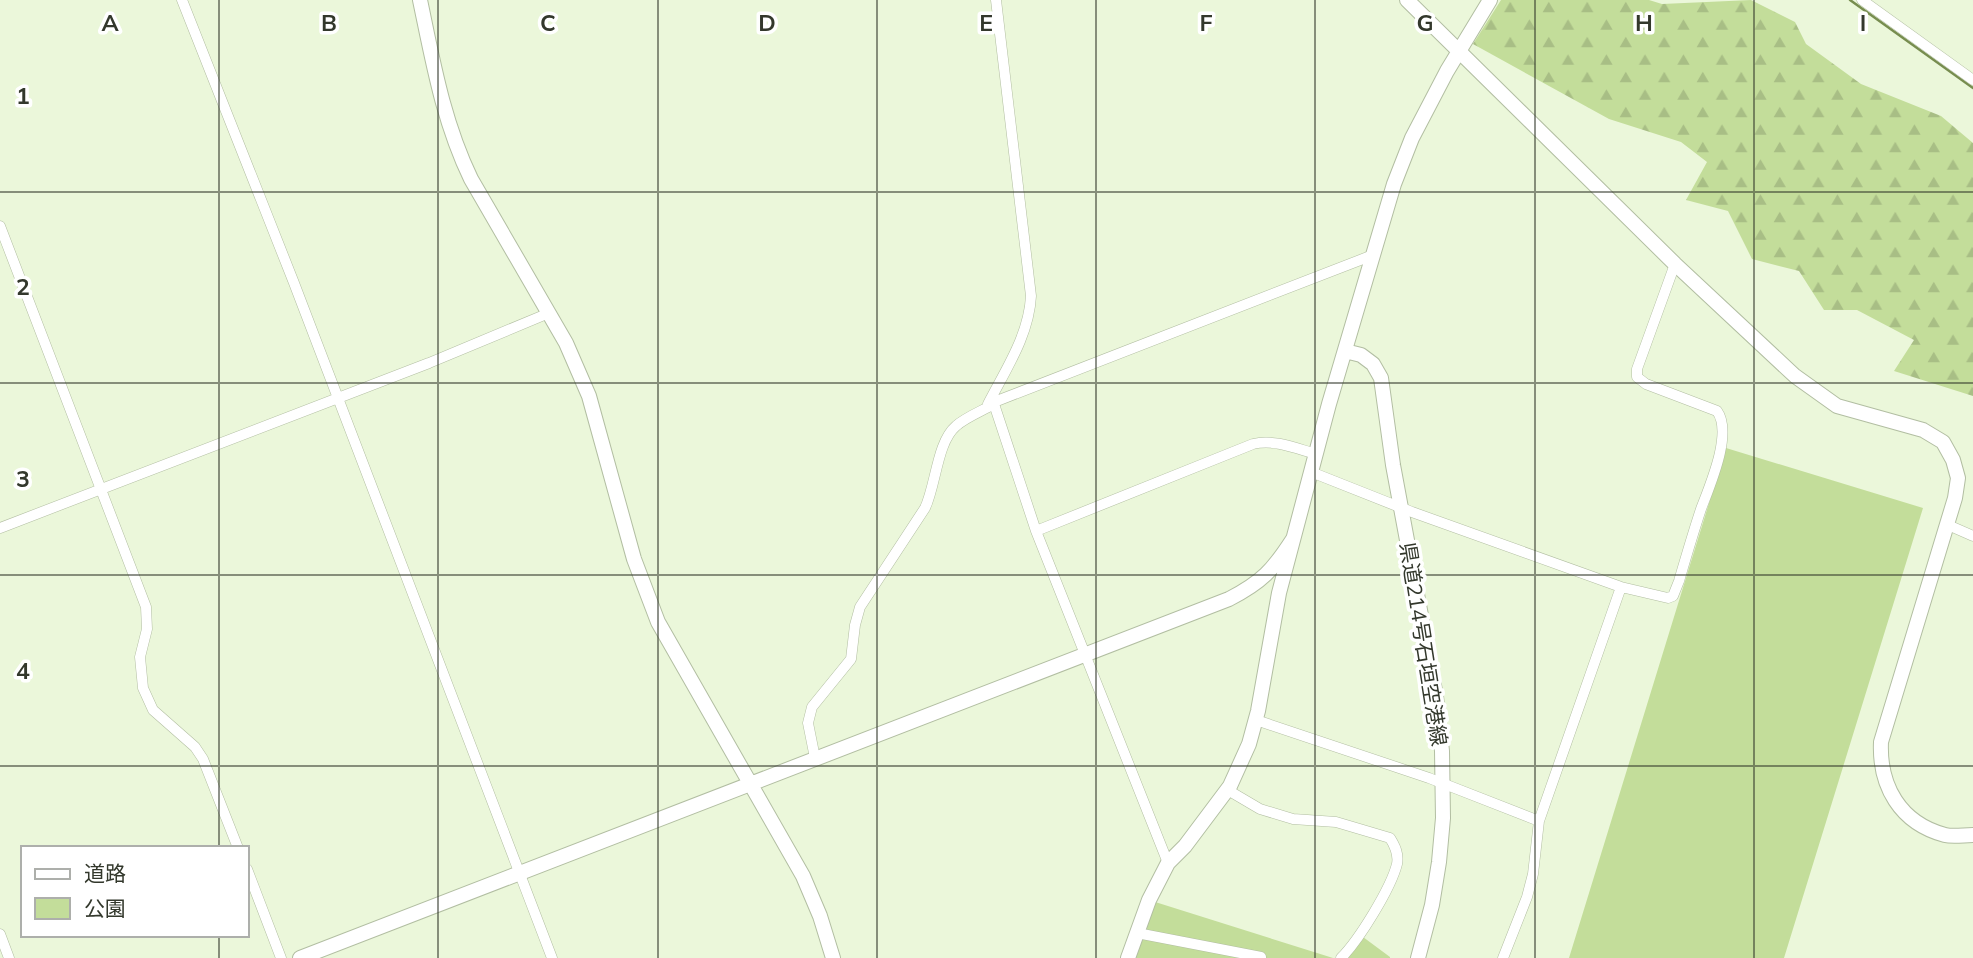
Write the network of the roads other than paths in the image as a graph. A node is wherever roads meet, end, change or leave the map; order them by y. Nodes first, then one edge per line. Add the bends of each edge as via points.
1 (182, 0) edge
2 (420, 0) edge
3 (996, 0) edge
4 (1407, 0) edge
5 (1490, 0) edge
6 (1861, 0) edge
7 (1459, 52) junction
8 (1973, 80) edge
9 (0, 226) edge
10 (1373, 255) junction
11 (1675, 264) junction
12 (549, 313) junction
13 (1345, 351) junction
14 (336, 398) junction
15 (991, 404) junction
16 (1316, 454) junction
17 (1311, 472) junction
18 (101, 488) junction
19 (1401, 507) junction
20 (1948, 526) junction
21 (0, 528) edge
22 (1036, 531) junction
23 (1973, 536) edge
24 (1293, 540) junction
25 (1621, 587) junction
26 (1084, 655) junction
27 (1256, 720) junction
28 (815, 758) junction
29 (751, 782) junction
30 (1443, 784) junction
31 (1226, 789) junction
32 (1539, 821) junction
33 (1973, 835) edge
34 (237, 846) edge
35 (1168, 863) junction
36 (248, 872) edge
37 (520, 872) junction
38 (1137, 933) junction
39 (0, 934) edge
40 (1261, 957) edge
41 (9, 958) edge
42 (281, 958) edge
43 (300, 958) edge
44 (552, 958) edge
45 (832, 958) edge
46 (1128, 958) edge
47 (1341, 958) edge
48 (1418, 958) edge
49 (1503, 958) edge

1 - 14 street
2 - 12 street via 446,121 458,153
3 - 15 street via 1031,296 1023,335
4 - 7 street
5 - 7 street
6 - 8 street
7 - 10 street via 1412,138
7 - 11 street
9 - 18 street
10 - 13 street
10 - 15 street
11 - 20 street via 1795,376 1837,406 1923,430 1943,442 1958,478
11 - 25 street via 1637,377 1717,411 1722,419 1720,448 1673,596 1665,599
12 - 14 street
12 - 29 street via 589,396 644,588 673,649
13 - 16 street
13 - 19 street, 県道214号石垣空港線 via 1373,364 1381,378
14 - 18 street
14 - 37 street
15 - 22 street
15 - 28 street via 955,426 945,440 925,508 860,607 852,659 812,707 808,723
16 - 17 street
16 - 22 street via 1265,441 1253,444
17 - 19 street
17 - 24 street
18 - 21 street
18 - 34 street via 146,607 147,629 140,657 143,688 153,710 195,747
19 - 25 street
19 - 30 street, 県道214号石垣空港線 via 1436,696
20 - 23 street
20 - 33 street via 1881,742 1880,763 1896,804 1908,817 1946,835
22 - 26 street
24 - 26 street via 1274,568 1248,589
24 - 27 street
25 - 32 street
26 - 28 street
26 - 35 street
27 - 30 street
27 - 31 street via 1250,744
28 - 29 street
29 - 37 street
29 - 45 street via 803,876
30 - 32 street
30 - 48 street, 県道214号石垣空港線 via 1439,862
31 - 35 street
31 - 47 street via 1260,809 1293,819 1336,822 1390,838 1397,863 1379,903
32 - 49 street via 1527,897
35 - 38 street
36 - 42 street
37 - 43 street
37 - 44 street
38 - 40 street
38 - 46 street
39 - 41 street

